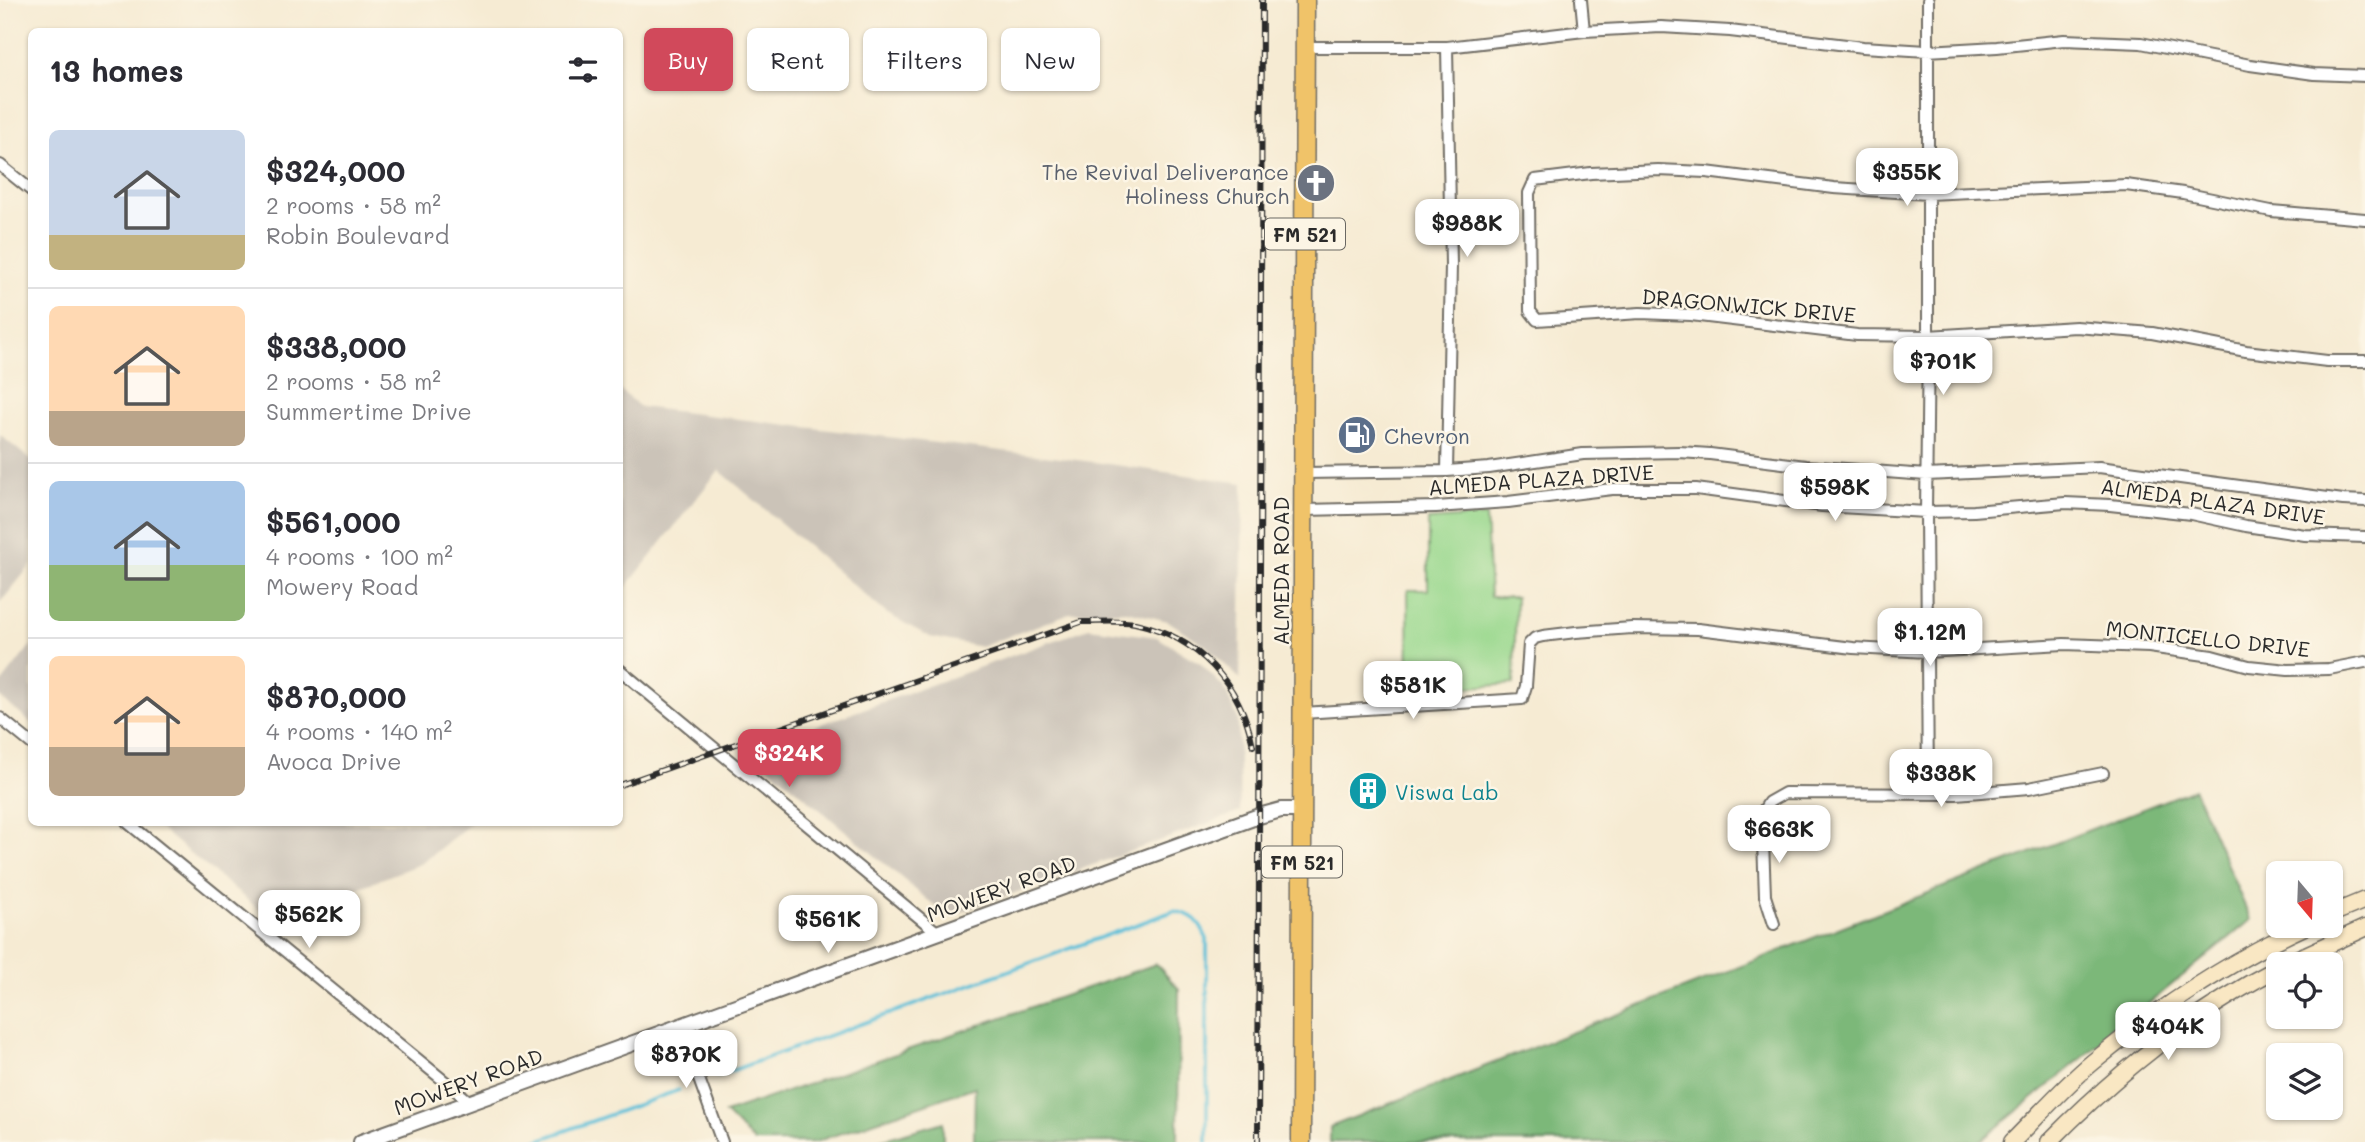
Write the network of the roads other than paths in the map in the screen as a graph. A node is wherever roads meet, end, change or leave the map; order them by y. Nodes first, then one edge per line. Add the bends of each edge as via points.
1 (1305, 0) edge
2 (1581, 0) edge
3 (1928, 0) edge
4 (1584, 31) junction
5 (1305, 47) junction
6 (1447, 47) junction
7 (1927, 51) junction
8 (2365, 76) edge
9 (0, 165) edge
10 (28, 188) edge
11 (1928, 194) junction
12 (2365, 219) edge
13 (1928, 337) junction
14 (2365, 361) edge
15 (1447, 471) junction
16 (1304, 473) junction
17 (1926, 475) junction
18 (2365, 501) edge
19 (1304, 510) junction
20 (1926, 512) junction
21 (2365, 537) edge
22 (1927, 652) junction
23 (2365, 662) edge
24 (623, 672) edge
25 (1303, 713) junction
26 (0, 718) edge
27 (28, 741) edge
28 (2103, 774) dead end
29 (1928, 794) junction
30 (1303, 810) junction
31 (132, 826) edge
32 (2365, 900) edge
33 (2343, 909) edge
34 (1774, 924) dead end
35 (2365, 928) edge
36 (938, 933) junction
37 (2281, 938) edge
38 (2312, 952) edge
39 (2266, 974) edge
40 (2169, 1004) junction
41 (2185, 1026) junction
42 (680, 1027) junction
43 (470, 1102) junction
44 (360, 1142) edge
45 (722, 1142) edge
46 (1301, 1142) edge
47 (2012, 1142) edge
48 (2049, 1142) edge

1 - 5 main road, ALMEDA ROAD / FM 521
2 - 4 street
3 - 7 street
4 - 6 street
4 - 7 street via 1716,30
5 - 6 street
5 - 16 main road, ALMEDA ROAD / FM 521
6 - 15 street via 1451,265
7 - 8 street via 2064,40 2141,43 2263,67
7 - 11 street
9 - 10 street
11 - 12 street via 2126,185 2271,211
11 - 13 street
11 - 13 street, DRAGONWICK DRIVE via 1684,170 1544,177 1535,180 1529,192 1530,311 1537,320 1640,313 1691,315 1857,335
13 - 14 street, DRAGONWICK DRIVE via 2076,327 2152,333 2327,361
13 - 17 street
15 - 16 street, ALMEDA PLAZA DRIVE
15 - 17 street, ALMEDA PLAZA DRIVE via 1583,454 1679,452
16 - 19 main road, ALMEDA ROAD / FM 521
17 - 18 street, ALMEDA PLAZA DRIVE via 2099,467
17 - 20 street
19 - 20 street, ALMEDA PLAZA DRIVE via 1436,507 1612,489 1696,489 1822,506
19 - 25 main road, ALMEDA ROAD / FM 521
20 - 21 street, ALMEDA PLAZA DRIVE via 2065,503 2110,505 2305,535
20 - 22 street
22 - 23 street, MONTICELLO DRIVE via 2064,644 2149,647 2288,670
22 - 25 street, MONTICELLO DRIVE via 1698,629 1576,632 1535,638 1529,644 1522,699
22 - 29 street
24 - 36 street
25 - 30 main road, ALMEDA ROAD / FM 521
26 - 27 street
28 - 29 street via 2029,788
29 - 34 street via 1785,793 1769,802 1762,813 1765,896
30 - 36 street, MOWERY ROAD via 1259,816
30 - 46 main road, ALMEDA ROAD / FM 521
31 - 43 street
32 - 33 main road
35 - 38 main road
36 - 42 street, MOWERY ROAD
37 - 40 main road via 2236,960
39 - 41 main road
40 - 41 main road
40 - 47 main road via 2092,1063
41 - 48 main road via 2108,1084
42 - 43 street, MOWERY ROAD
42 - 45 street
43 - 44 street, MOWERY ROAD

